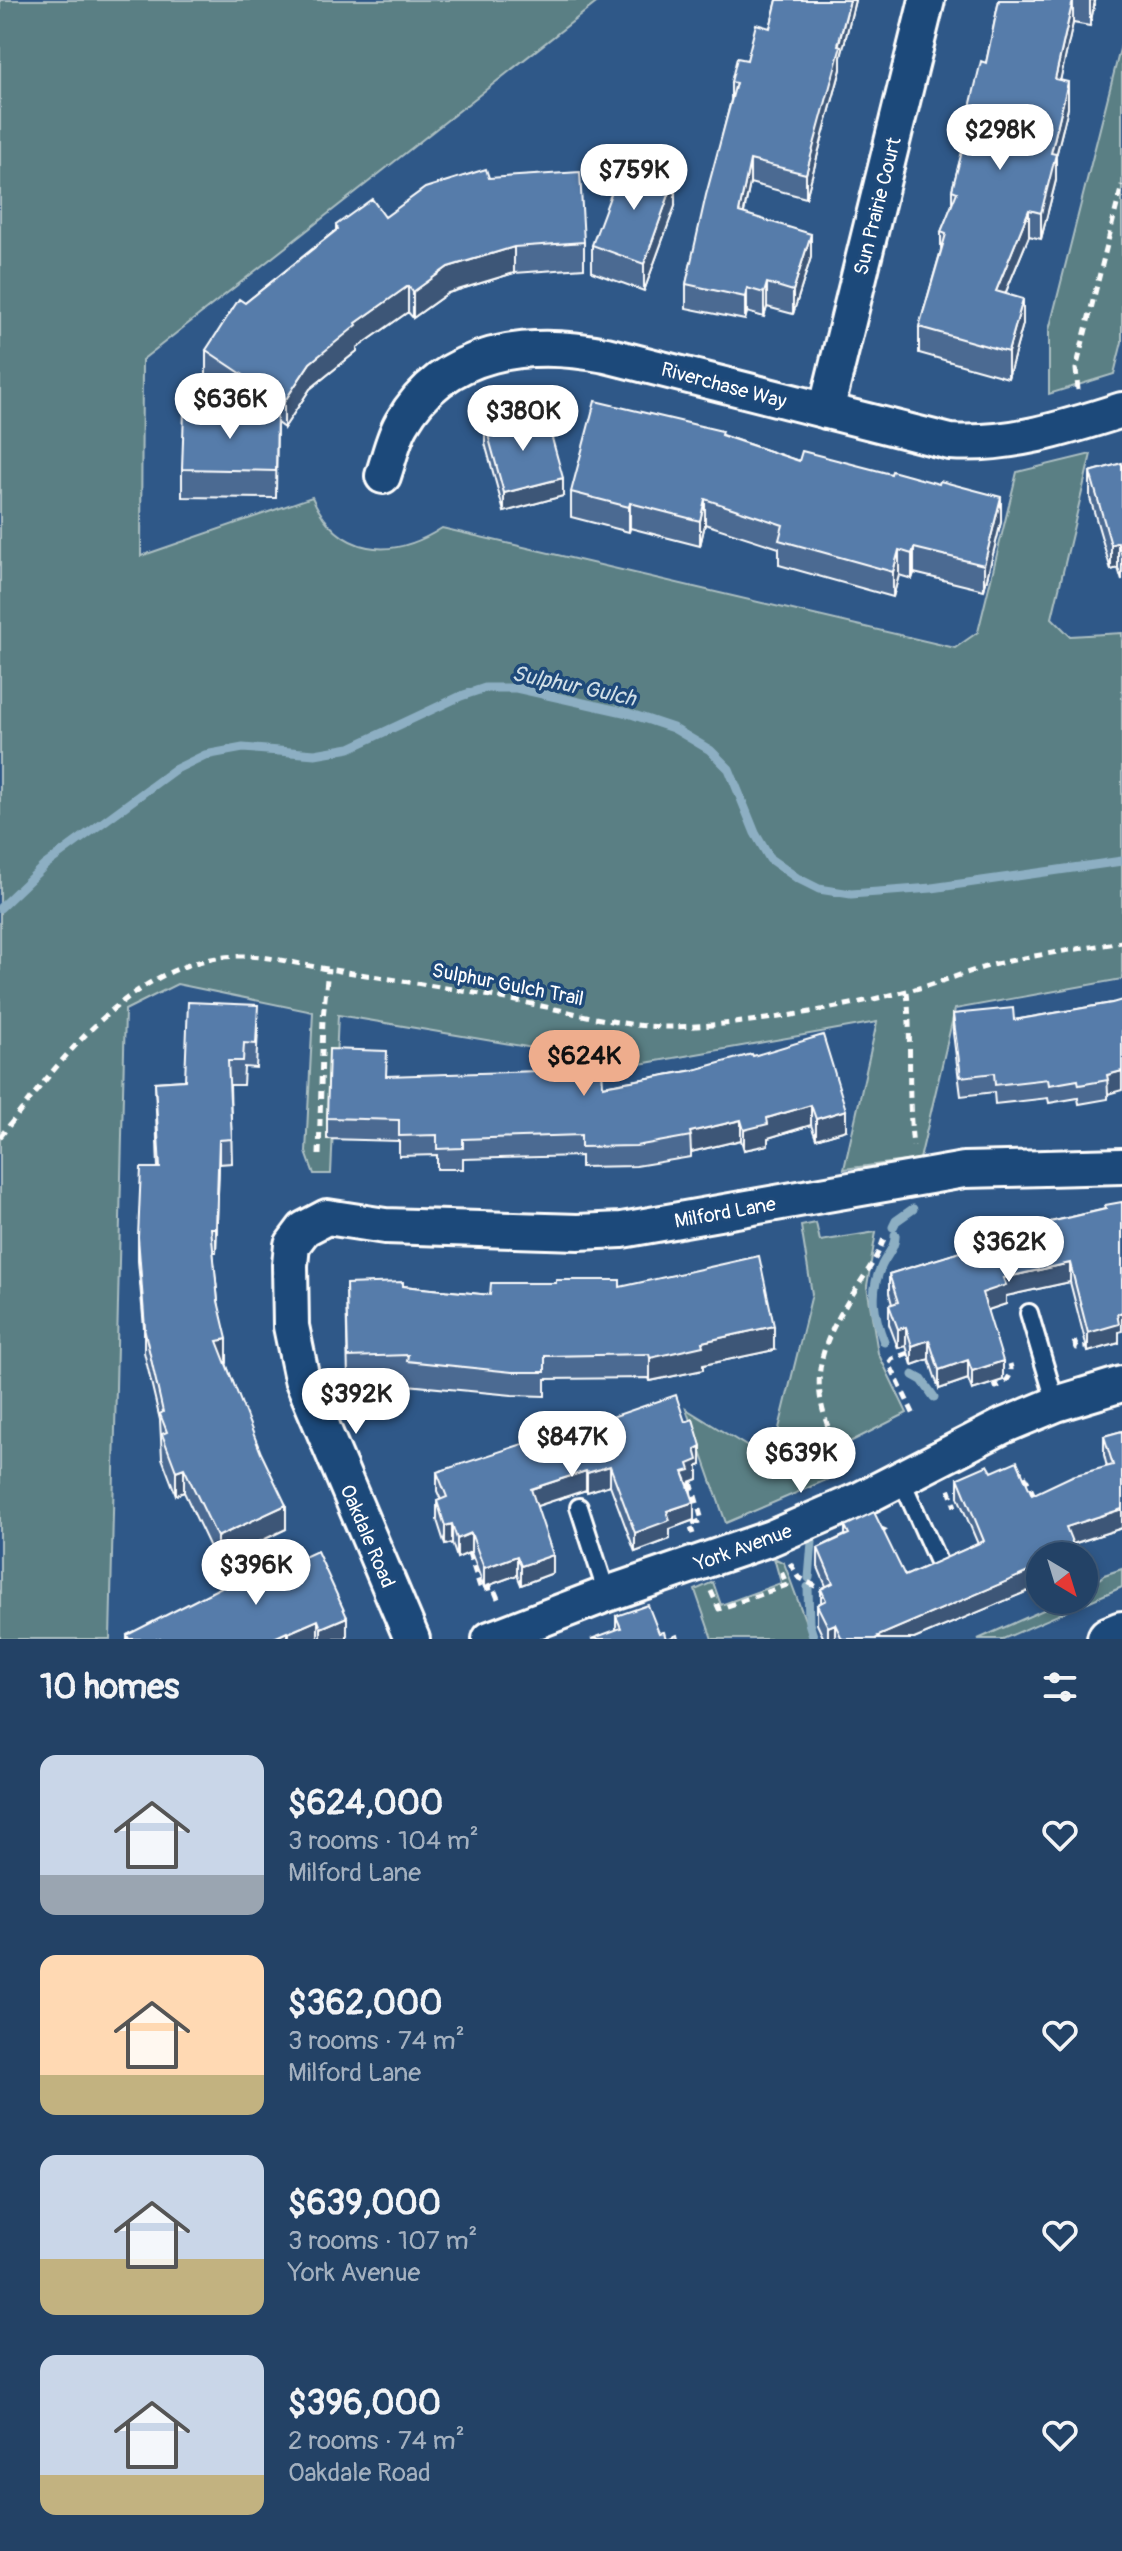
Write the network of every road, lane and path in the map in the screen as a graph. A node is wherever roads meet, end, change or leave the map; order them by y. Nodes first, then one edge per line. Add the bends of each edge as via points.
1 (927, 0) edge
2 (1122, 185) edge
3 (1078, 391) dead end
4 (1122, 410) edge
5 (826, 411) junction
6 (383, 476) dead end
7 (1122, 942) edge
8 (328, 969) junction
9 (907, 992) junction
10 (0, 1137) edge
11 (319, 1155) dead end
12 (914, 1157) dead end
13 (1122, 1166) edge
14 (327, 1217) joint
15 (885, 1234) dead end
16 (1029, 1313) dead end
17 (1074, 1341) dead end
18 (1086, 1347) edge
19 (908, 1353) edge
20 (1010, 1364) dead end
21 (995, 1383) dead end
22 (1122, 1384) edge
23 (1056, 1404) junction
24 (914, 1415) dead end
25 (839, 1452) dead end
26 (1012, 1475) edge
27 (901, 1479) junction
28 (691, 1482) edge
29 (963, 1487) edge
30 (579, 1507) dead end
31 (955, 1507) dead end
32 (1041, 1510) edge
33 (694, 1536) dead end
34 (469, 1553) edge
35 (787, 1556) dead end
36 (777, 1561) dead end
37 (939, 1564) edge
38 (703, 1589) dead end
39 (607, 1594) junction
40 (825, 1596) edge
41 (500, 1605) dead end
42 (1122, 1634) edge
43 (412, 1639) edge
44 (490, 1639) edge
45 (1110, 1639) edge

1 - 5 street, Sun Prairie Court
2 - 3 path via 1076,369
4 - 5 street, Riverchase Way via 1020,438 965,443
5 - 6 street, Riverchase Way via 606,355 555,348 514,350 459,368 426,392 400,426
7 - 9 path, Sulphur Gulch Trail via 995,965
8 - 9 path, Sulphur Gulch Trail via 657,1026 750,1020
8 - 10 path, Sulphur Gulch Trail via 238,956 199,963 155,981 85,1034
8 - 11 path
9 - 12 path
13 - 14 street, Milford Lane via 964,1170 602,1232 385,1226
14 - 43 street, Oakdale Road via 304,1229 290,1252 294,1343 312,1407
15 - 25 path via 822,1353 820,1404
16 - 23 lane
17 - 18 path via 1077,1348
19 - 24 path via 889,1363
20 - 21 path via 1004,1384
22 - 23 street, York Avenue
23 - 27 street, York Avenue
26 - 32 path via 1022,1470
27 - 37 lane
27 - 39 street, York Avenue via 771,1538
28 - 33 path via 702,1520 690,1525
29 - 31 path via 950,1492
30 - 39 lane
34 - 41 path via 481,1590 493,1587
35 - 40 path via 798,1577
36 - 38 path via 787,1585 719,1609 709,1586
39 - 44 street, York Avenue
42 - 45 street

